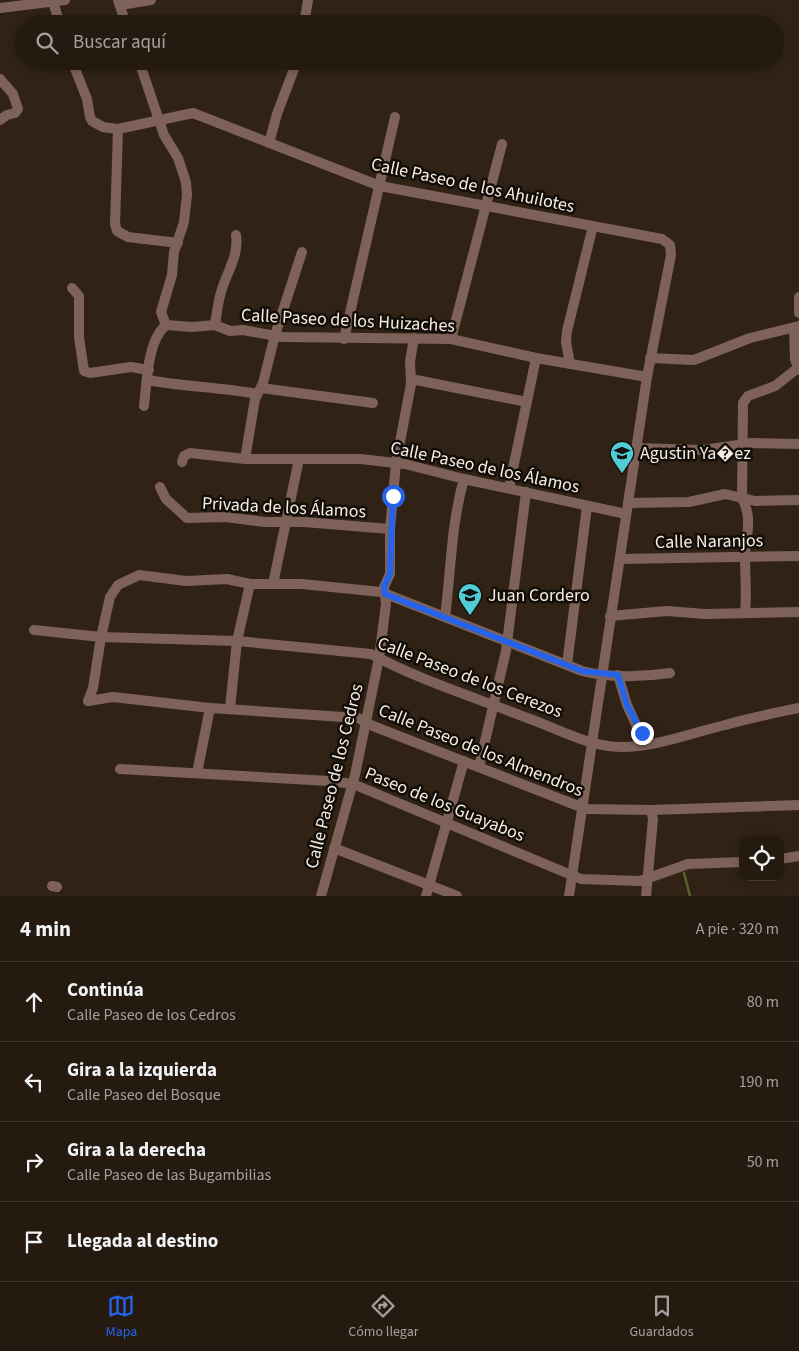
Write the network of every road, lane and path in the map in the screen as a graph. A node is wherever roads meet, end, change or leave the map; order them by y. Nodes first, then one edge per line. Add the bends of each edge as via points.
1 (65, 0) edge
2 (151, 0) edge
3 (308, 0) edge
4 (53, 2) junction
5 (119, 2) edge
6 (0, 8) edge
7 (57, 15) edge
8 (123, 15) edge
9 (306, 15) edge
10 (76, 70) edge
11 (142, 70) edge
12 (294, 70) edge
13 (0, 80) edge
14 (395, 117) dead end
15 (159, 119) junction
16 (0, 120) edge
17 (118, 129) junction
18 (269, 143) junction
19 (502, 144) dead end
20 (380, 186) junction
21 (485, 207) junction
22 (593, 226) junction
23 (236, 235) dead end
24 (178, 243) junction
25 (302, 252) dead end
26 (72, 288) dead end
27 (799, 297) edge
28 (799, 313) edge
29 (166, 325) junction
30 (215, 325) junction
31 (797, 327) edge
32 (275, 335) junction
33 (414, 338) junction
34 (344, 339) junction
35 (451, 339) junction
36 (536, 358) junction
37 (650, 358) junction
38 (570, 364) junction
39 (798, 369) edge
40 (148, 375) junction
41 (646, 378) junction
42 (411, 379) junction
43 (259, 391) junction
44 (527, 402) junction
45 (373, 403) dead end
46 (144, 406) dead end
47 (743, 443) junction
48 (798, 444) edge
49 (636, 448) junction
50 (245, 459) junction
51 (299, 459) junction
52 (182, 462) dead end
53 (396, 463) junction
54 (464, 479) junction
55 (160, 487) dead end
56 (509, 488) junction
57 (526, 492) junction
58 (742, 498) junction
59 (799, 500) edge
60 (628, 502) junction
61 (587, 506) junction
62 (626, 514) junction
63 (284, 522) junction
64 (390, 529) junction
65 (799, 556) edge
66 (745, 557) junction
67 (620, 559) junction
68 (250, 584) junction
69 (273, 584) junction
70 (385, 594) junction
71 (745, 612) junction
72 (799, 612) edge
73 (610, 616) junction
74 (445, 617) junction
75 (34, 630) dead end
76 (101, 637) junction
77 (237, 641) junction
78 (507, 642) junction
79 (379, 658) junction
80 (567, 665) junction
81 (670, 673) dead end
82 (601, 674) junction
83 (618, 675) junction
84 (494, 705) junction
85 (210, 708) junction
86 (230, 708) junction
87 (799, 708) edge
88 (366, 722) junction
89 (591, 741) junction
90 (645, 744) junction
91 (464, 761) junction
92 (479, 767) junction
93 (120, 769) dead end
94 (198, 773) junction
95 (353, 784) junction
96 (799, 805) edge
97 (582, 808) junction
98 (651, 810) junction
99 (446, 821) junction
100 (334, 848) junction
101 (799, 856) edge
102 (784, 858) edge
103 (739, 862) edge
104 (573, 875) junction
105 (648, 879) junction
106 (430, 885) junction
107 (321, 896) edge
108 (426, 896) edge
109 (457, 896) edge
110 (569, 896) edge
111 (646, 896) edge

1 - 4 street
2 - 5 street
3 - 9 street
4 - 6 street
4 - 7 street
5 - 8 street
10 - 17 street via 92,121
11 - 15 street
12 - 18 street
13 - 16 street via 13,94 18,109
14 - 20 street
15 - 17 street, Calle Paseo de los Ahuilotes
15 - 18 street, Calle Paseo de los Ahuilotes via 193,113
15 - 24 street via 186,182 186,208
17 - 24 street via 116,231 128,237
18 - 20 street, Calle Paseo de los Ahuilotes
19 - 21 street
20 - 21 street, Calle Paseo de los Ahuilotes
20 - 34 street
21 - 22 street, Calle Paseo de los Ahuilotes
21 - 35 street
22 - 37 street, Calle Paseo de los Ahuilotes via 662,239 670,245 671,255
22 - 38 street via 567,331
23 - 30 street via 234,261 220,295
24 - 29 street via 161,312
25 - 32 street
26 - 40 street via 79,296 80,357 86,372 131,367
27 - 28 street
29 - 30 street, Calle Paseo de los Huizaches
29 - 40 street via 155,338
30 - 32 street, Calle Paseo de los Huizaches via 230,331
31 - 37 street via 750,338 694,360
31 - 39 street
32 - 34 street, Calle Paseo de los Huizaches
32 - 43 street
33 - 34 street, Calle Paseo de los Huizaches
33 - 35 street, Calle Paseo de los Huizaches
33 - 42 street, Calle Paseo de los Cedros
35 - 36 street, Calle Paseo de los Huizaches
36 - 38 street, Calle Paseo de los Huizaches
36 - 44 street
37 - 41 street
38 - 41 street, Calle Paseo de los Huizaches
39 - 47 street via 775,386 748,396 743,403
40 - 43 street via 179,386
40 - 46 street
41 - 49 street
42 - 44 street
42 - 53 street, Calle Paseo de los Cedros
43 - 45 street
43 - 50 street
44 - 56 street
47 - 48 street
47 - 49 street via 703,450
47 - 58 street
49 - 60 street
50 - 51 street, Calle Paseo de los Álamos
50 - 52 street, Calle Paseo de los Álamos via 190,453
51 - 53 street, Calle Paseo de los Álamos via 360,459
51 - 63 street
53 - 54 street, Calle Paseo de los Álamos
53 - 64 street, Calle Paseo de los Cedros
54 - 56 street, Calle Paseo de los Álamos
54 - 74 street via 455,514
55 - 63 street, Privada de los Álamos via 166,499 187,518 215,516
56 - 57 street, Calle Paseo de los Álamos
57 - 61 street, Calle Paseo de los Álamos
57 - 78 street
58 - 59 street via 755,501
58 - 60 street via 724,494 688,502
58 - 66 street via 749,514
60 - 62 street
61 - 62 street, Calle Paseo de los Álamos
61 - 80 street
62 - 67 street
63 - 64 street, Privada de los Álamos
63 - 69 street
64 - 70 street, Calle Paseo de los Cedros via 390,574 384,586
65 - 66 street, Calle Naranjos
66 - 67 street, Calle Naranjos
66 - 71 street
67 - 73 street
68 - 69 street
68 - 76 street via 227,579 186,581 148,575 131,577 114,590
68 - 77 street
69 - 70 street via 327,586
70 - 74 street
70 - 79 street, Calle Paseo de los Cedros
71 - 72 street
71 - 73 street via 705,614 667,610
73 - 82 street
74 - 78 street
75 - 76 street, Calle Paseo de los Cerezos
76 - 77 street, Calle Paseo de los Cerezos
76 - 85 street, Calle Paseo de los Almendros via 88,701 113,697
77 - 79 street, Calle Paseo de los Cerezos via 369,654
77 - 86 street
78 - 80 street
78 - 84 street
79 - 84 street, Calle Paseo de los Cerezos
79 - 88 street, Calle Paseo de los Cedros
80 - 82 street
81 - 83 street
82 - 83 street
82 - 89 street
83 - 90 street via 627,705
84 - 89 street, Calle Paseo de los Cerezos
84 - 92 street
85 - 86 street, Calle Paseo de los Almendros
85 - 94 street
86 - 88 street, Calle Paseo de los Almendros via 355,717
87 - 90 street, Calle Paseo de los Cerezos
88 - 91 street, Calle Paseo de los Almendros
88 - 95 street, Calle Paseo de los Cedros
89 - 90 street, Calle Paseo de los Cerezos via 620,747
89 - 97 street
91 - 92 street, Calle Paseo de los Almendros
91 - 99 street
92 - 97 street, Calle Paseo de los Almendros
93 - 94 street, Paseo de los Guayabos
94 - 95 street, Paseo de los Guayabos
95 - 99 street, Paseo de los Guayabos
95 - 100 street, Calle Paseo de los Cedros
96 - 98 street, Calle Paseo de los Almendros
97 - 98 street, Calle Paseo de los Almendros
97 - 104 street
98 - 105 street
99 - 104 street, Paseo de los Guayabos
99 - 106 street
100 - 106 street
100 - 107 street, Calle Paseo de los Cedros
101 - 102 street
103 - 105 street via 688,864
104 - 105 street, Paseo de los Guayabos via 586,879
104 - 110 street
105 - 111 street
106 - 108 street
106 - 109 street

